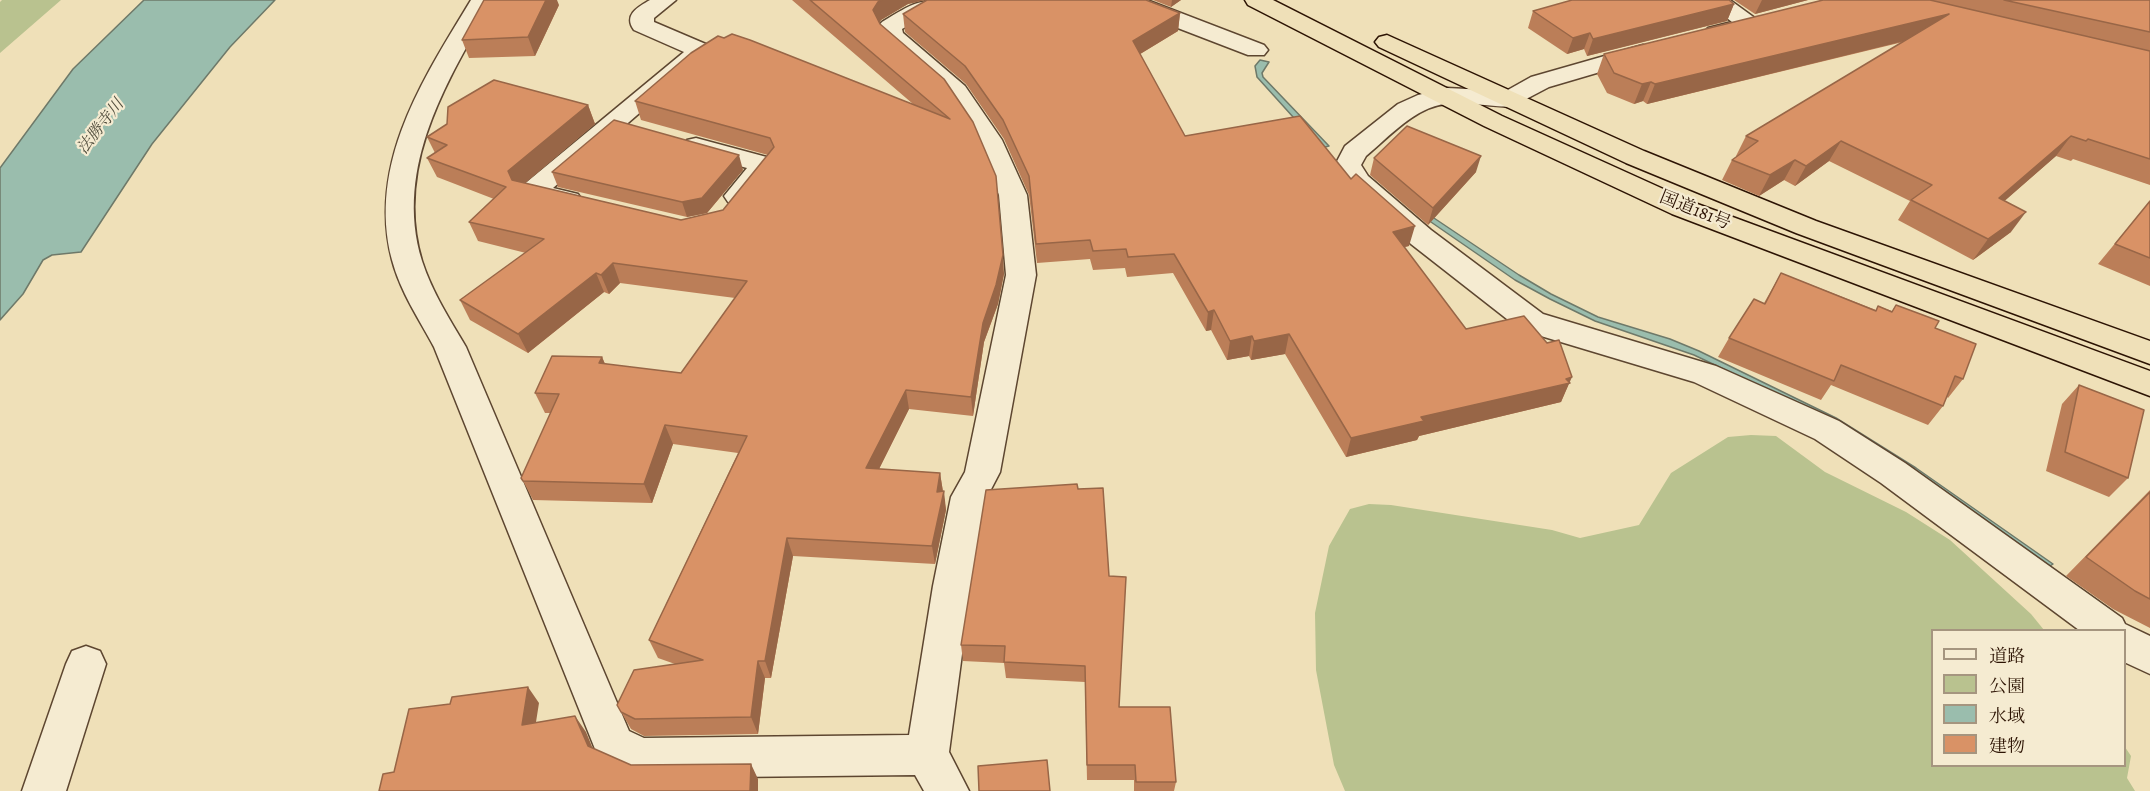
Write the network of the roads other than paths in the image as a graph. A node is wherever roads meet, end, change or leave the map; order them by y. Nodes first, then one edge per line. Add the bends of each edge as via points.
1 (482, 0) edge
2 (665, 0) edge
3 (944, 0) edge
4 (1126, 0) edge
5 (1256, 0) edge
6 (1305, 0) edge
7 (1714, 0) edge
8 (1695, 38) edge
9 (1661, 47) edge
10 (1256, 50) dead end
11 (1447, 96) junction
12 (1511, 99) junction
13 (671, 139) edge
14 (598, 207) edge
15 (724, 214) edge
16 (2150, 353) edge
17 (2150, 384) edge
18 (2107, 629) edge
19 (2126, 642) edge
20 (2150, 656) edge
21 (86, 663) dead end
22 (927, 754) junction
23 (44, 791) edge
24 (947, 791) edge

1 - 22 street via 416,118 398,203 407,259 422,298 450,347 614,745 641,758
2 - 14 street via 642,15 642,25 700,50 625,126 532,192
3 - 22 street via 921,8 890,27 892,36 956,91 989,140 1012,195 1021,275 982,472 969,497
4 - 10 street
5 - 11 highway, 国道181号
6 - 12 highway, 国道181号
7 - 8 street via 1761,21
9 - 12 street via 1540,82
11 - 12 street
11 - 17 highway, 国道181号 via 1682,208
11 - 18 street via 1427,99 1407,109 1349,158 1348,165 1358,181 1421,237 1532,322 1705,374 1827,430 1893,473
12 - 16 highway, 国道181号 via 1635,158 1806,227
13 - 15 street via 764,165
19 - 20 street
21 - 23 street
22 - 24 street

